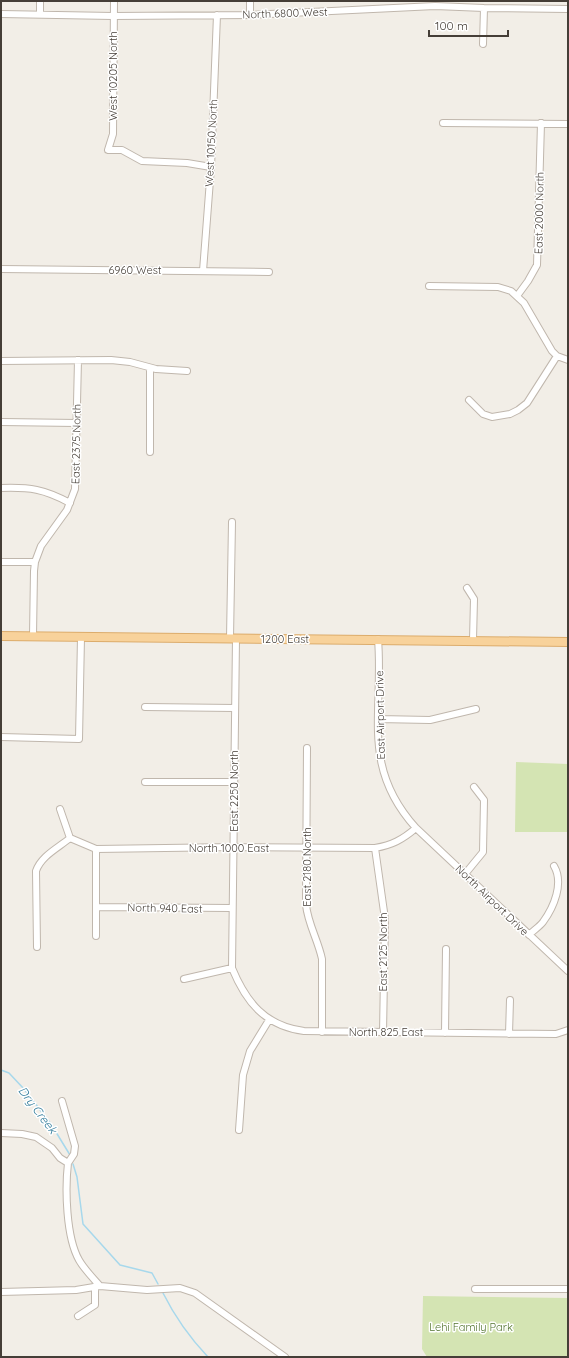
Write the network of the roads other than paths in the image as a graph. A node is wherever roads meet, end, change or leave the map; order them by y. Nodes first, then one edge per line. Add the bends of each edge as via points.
1 (40, 1) edge
2 (114, 1) edge
3 (250, 1) edge
4 (484, 8) junction
5 (568, 9) edge
6 (1, 14) edge
7 (40, 14) junction
8 (217, 15) junction
9 (250, 15) junction
10 (113, 16) junction
11 (483, 44) dead end
12 (443, 123) dead end
13 (541, 123) junction
14 (568, 124) edge
15 (210, 166) junction
16 (1, 269) edge
17 (203, 271) junction
18 (269, 272) dead end
19 (430, 286) dead end
20 (517, 296) junction
21 (557, 356) junction
22 (78, 360) junction
23 (568, 360) edge
24 (1, 361) edge
25 (150, 368) junction
26 (187, 371) dead end
27 (470, 400) dead end
28 (1, 422) edge
29 (77, 423) junction
30 (150, 452) dead end
31 (1, 488) edge
32 (70, 503) junction
33 (232, 522) dead end
34 (1, 562) edge
35 (35, 562) junction
36 (467, 588) dead end
37 (1, 636) edge
38 (33, 636) junction
39 (81, 637) junction
40 (233, 638) junction
41 (378, 639) junction
42 (473, 640) junction
43 (568, 642) edge
44 (145, 708) dead end
45 (235, 708) junction
46 (476, 709) dead end
47 (378, 719) junction
48 (1, 737) edge
49 (307, 748) dead end
50 (145, 782) dead end
51 (234, 782) junction
52 (474, 787) dead end
53 (60, 809) dead end
54 (416, 828) junction
55 (70, 838) junction
56 (234, 847) junction
57 (307, 848) junction
58 (375, 848) junction
59 (96, 849) junction
60 (554, 866) dead end
61 (465, 874) junction
62 (97, 907) junction
63 (232, 908) junction
64 (529, 935) junction
65 (96, 936) dead end
66 (37, 947) dead end
67 (446, 949) dead end
68 (232, 968) junction
69 (568, 971) edge
70 (184, 978) dead end
71 (510, 1000) dead end
72 (269, 1020) junction
73 (568, 1030) edge
74 (322, 1032) junction
75 (383, 1033) junction
76 (445, 1033) junction
77 (509, 1034) junction
78 (62, 1101) dead end
79 (239, 1130) dead end
80 (1, 1133) edge
81 (68, 1163) junction
82 (98, 1286) junction
83 (475, 1289) dead end
84 (568, 1289) edge
85 (1, 1292) edge
86 (78, 1316) dead end
87 (285, 1357) edge

1 - 7 street
2 - 10 street, West 10205 North
3 - 9 street
4 - 5 street, North 6800 West
4 - 9 street, North 6800 West via 377,6
4 - 11 street
6 - 7 street, North 6800 West
7 - 10 street, North 6800 West
8 - 9 street, North 6800 West
8 - 10 street, North 6800 West
8 - 15 street, West 10150 North
10 - 15 street, West 10205 North via 113,134 108,150 122,150 142,161 187,162
12 - 13 street
13 - 14 street
13 - 20 street, East 2000 North via 537,264
15 - 17 street, West 10150 North
16 - 17 street, 6960 West
17 - 18 street, 6960 West
19 - 20 street via 498,287
20 - 21 street
21 - 23 street
21 - 27 street via 526,403 518,410 492,417 483,414
22 - 24 street
22 - 25 street via 122,360
22 - 29 street, East 2375 North
25 - 26 street
25 - 30 street
28 - 29 street
29 - 32 street, East 2375 North via 75,489
31 - 32 street via 38,490 54,494
32 - 35 street, East 2375 North via 45,539
33 - 40 street, East 2250 North
34 - 35 street
35 - 38 street, East 2375 North
36 - 42 street via 474,599
37 - 38 main road, 1200 East
38 - 39 main road, 1200 East
39 - 40 main road, 1200 East
39 - 48 street via 79,739
40 - 41 main road, 1200 East
40 - 45 street, East 2250 North
41 - 42 main road, 1200 East
41 - 47 street, East Airport Drive
42 - 43 main road, 1200 East
44 - 45 street
45 - 51 street, East 2250 North
46 - 47 street via 430,720
47 - 54 street, East Airport Drive via 378,753 382,772 399,808
49 - 57 street, East 2180 North
50 - 51 street
51 - 56 street, East 2250 North
52 - 61 street via 484,800 483,852
53 - 55 street
54 - 58 street, North 1000 East via 399,841
54 - 61 street, North Airport Drive
55 - 59 street, North 1000 East
55 - 66 street via 42,860 36,871
56 - 57 street, North 1000 East
56 - 59 street, North 1000 East
56 - 63 street, East 2250 North
57 - 58 street, North 1000 East
57 - 74 street, East 2180 North via 306,910 322,958
58 - 75 street, East 2125 North via 385,919
59 - 62 street
60 - 64 street via 558,873 555,898 546,918
61 - 64 street, North Airport Drive
62 - 63 street, North 940 East
62 - 65 street
63 - 68 street, East 2250 North
64 - 69 street, North Airport Drive
67 - 76 street
68 - 70 street
68 - 72 street, North 825 East via 251,1003
71 - 77 street
72 - 74 street, North 825 East via 296,1030
72 - 79 street via 250,1051 243,1075
73 - 77 street, North 825 East via 556,1034
74 - 75 street, North 825 East
75 - 76 street, North 825 East
76 - 77 street, North 825 East
78 - 81 street via 75,1146 74,1154
80 - 81 street via 36,1137
81 - 82 street via 67,1196 71,1239 79,1260
82 - 85 street via 76,1290
82 - 86 street via 95,1305
82 - 87 street via 147,1290 180,1288 195,1293
83 - 84 street

